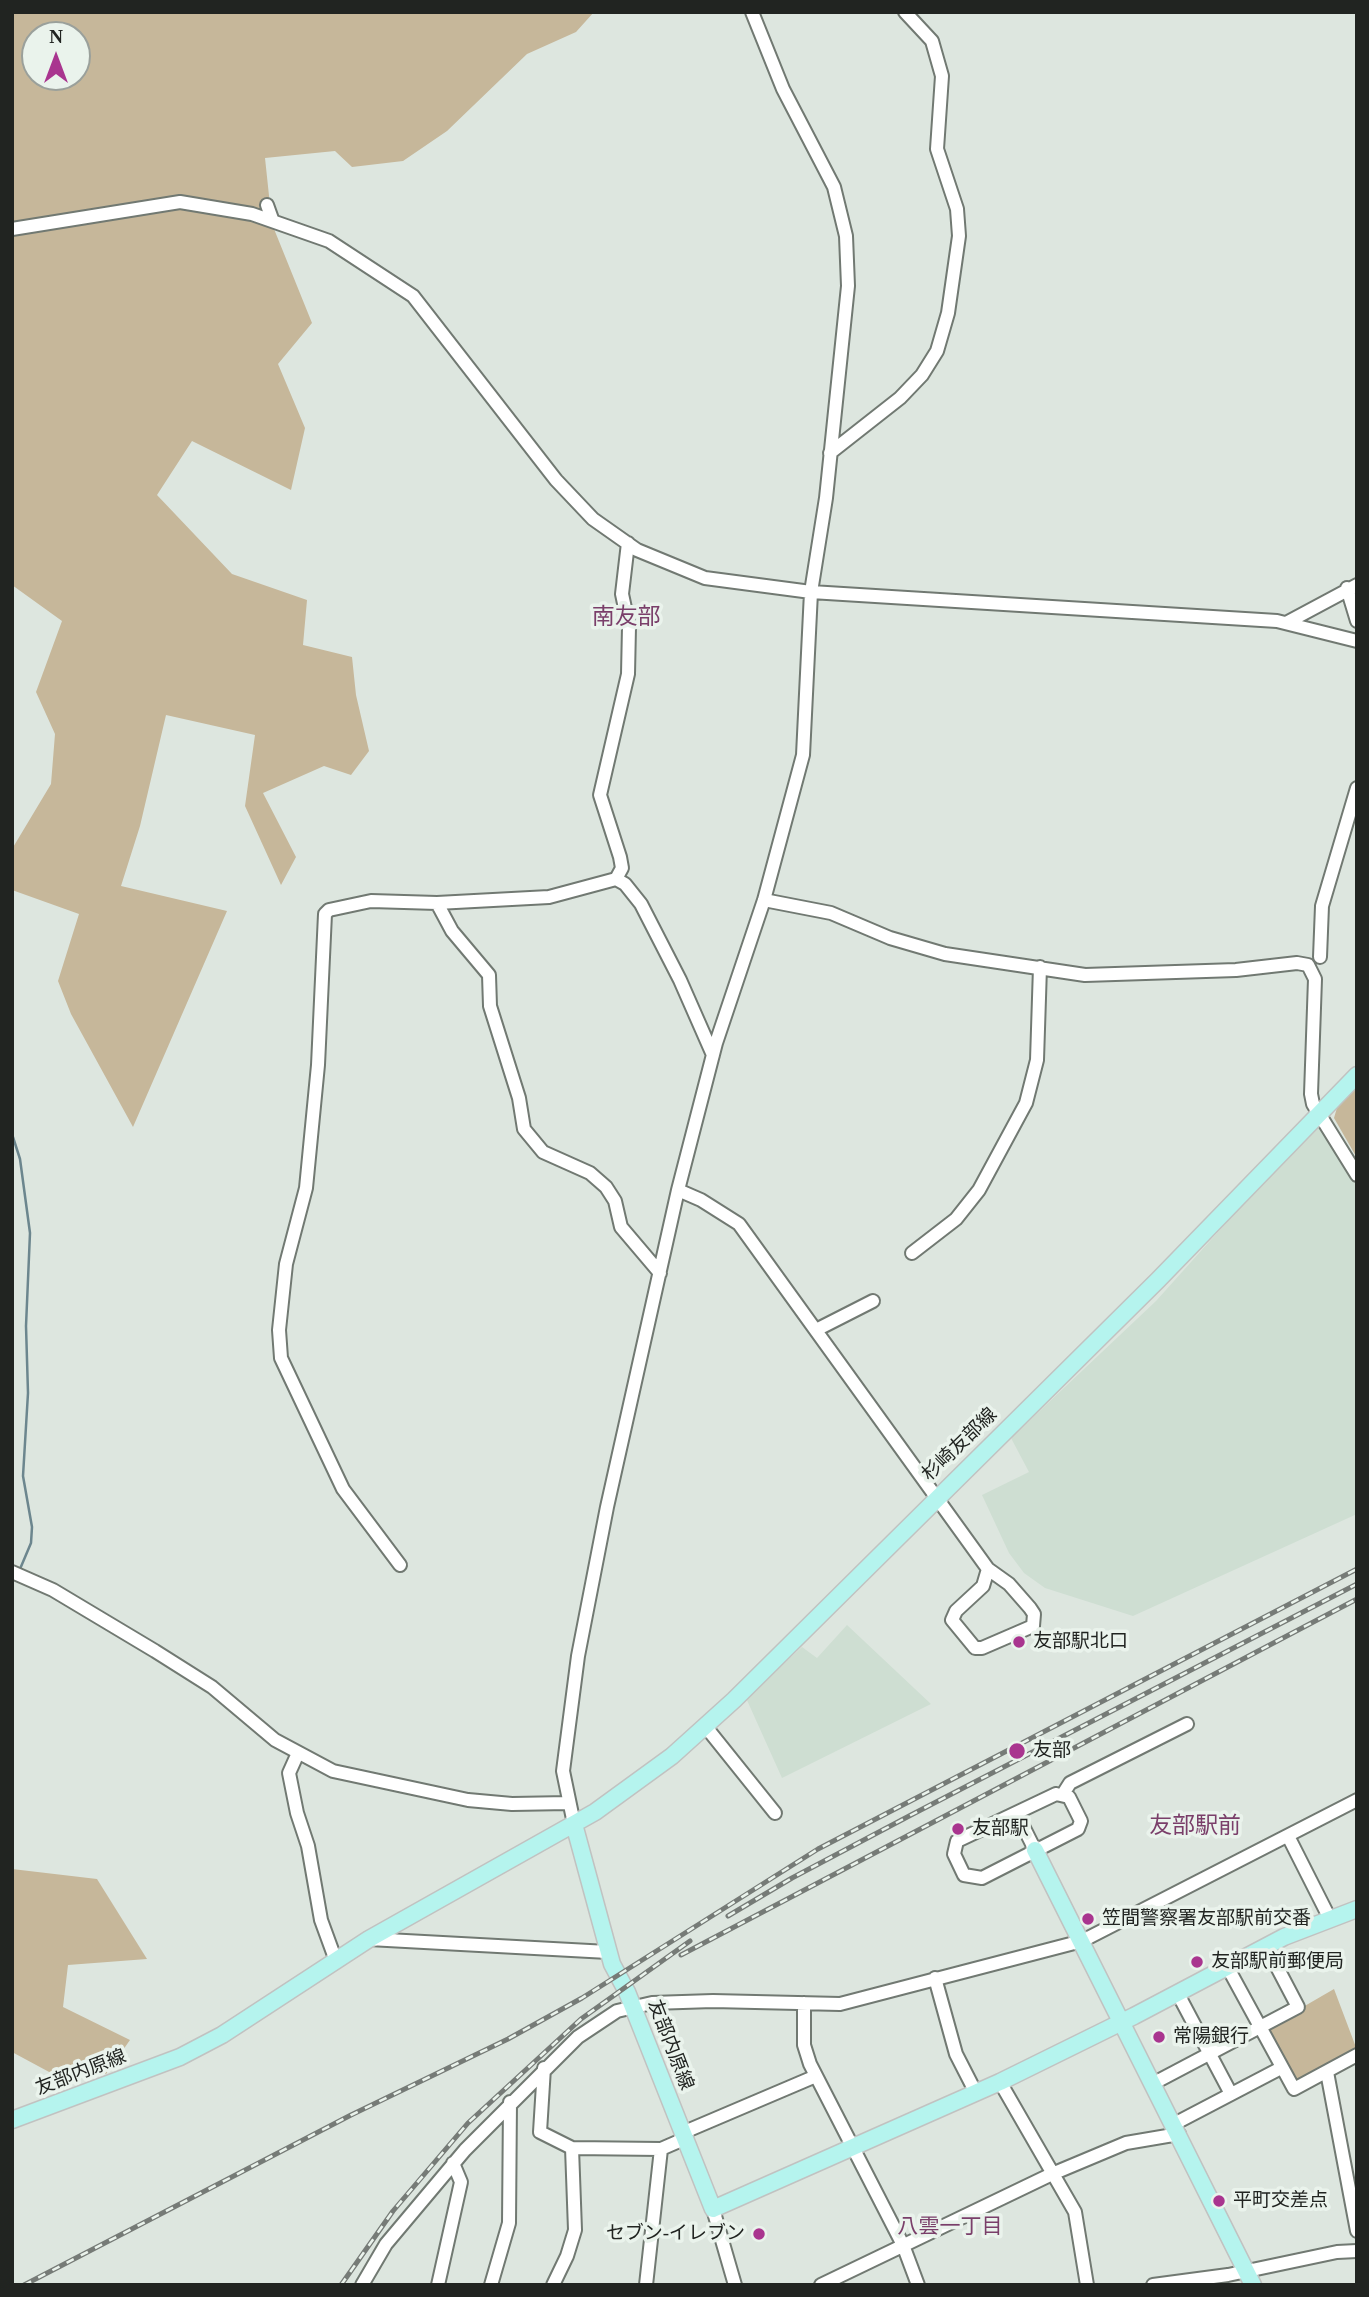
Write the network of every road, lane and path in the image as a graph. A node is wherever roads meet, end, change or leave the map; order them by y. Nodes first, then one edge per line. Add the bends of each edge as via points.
1 (752, 12) edge
2 (905, 12) edge
3 (267, 205) dead end
4 (272, 219) junction
5 (12, 229) edge
6 (830, 453) junction
7 (628, 543) junction
8 (1352, 587) edge
9 (811, 592) junction
10 (1357, 621) edge
11 (1286, 623) junction
12 (1357, 641) edge
13 (1357, 788) edge
14 (616, 879) junction
15 (764, 900) junction
16 (437, 903) junction
17 (1320, 957) dead end
18 (1040, 967) junction
19 (713, 1055) junction
20 (1357, 1075) edge
21 (1319, 1114) junction
22 (1357, 1175) edge
23 (678, 1190) junction
24 (912, 1253) dead end
25 (660, 1273) junction
26 (873, 1301) dead end
27 (816, 1330) junction
28 (936, 1498) junction
29 (400, 1566) dead end
30 (988, 1569) junction
31 (12, 1572) edge
32 (1004, 1581) junction
33 (983, 1587) junction
34 (1187, 1724) dead end
35 (706, 1727) junction
36 (298, 1753) junction
37 (1063, 1794) junction
38 (1357, 1800) edge
39 (568, 1803) junction
40 (775, 1813) dead end
41 (1017, 1814) junction
42 (574, 1824) junction
43 (1288, 1836) junction
44 (1035, 1850) junction
45 (1357, 1909) edge
46 (1329, 1917) junction
47 (369, 1939) junction
48 (1082, 1941) junction
49 (1266, 1946) junction
50 (608, 1952) junction
51 (336, 1961) junction
52 (1227, 1968) junction
53 (935, 1978) junction
54 (1178, 1994) junction
55 (804, 2003) junction
56 (632, 2006) junction
57 (1123, 2022) junction
58 (1259, 2028) junction
59 (1210, 2052) junction
60 (1357, 2055) edge
61 (544, 2068) junction
62 (1281, 2068) junction
63 (1327, 2072) junction
64 (816, 2076) junction
65 (1000, 2082) junction
66 (1154, 2083) junction
67 (976, 2093) junction
68 (1231, 2094) junction
69 (510, 2102) junction
70 (12, 2120) edge
71 (1177, 2129) junction
72 (683, 2136) junction
73 (572, 2148) junction
74 (853, 2148) junction
75 (661, 2149) junction
76 (453, 2163) junction
77 (1052, 2174) junction
78 (1355, 2207) edge
79 (713, 2208) junction
80 (1357, 2231) edge
81 (903, 2245) junction
82 (1357, 2251) edge
83 (1250, 2278) edge
84 (362, 2285) edge
85 (438, 2285) edge
86 (491, 2285) edge
87 (553, 2285) edge
88 (646, 2285) edge
89 (735, 2285) edge
90 (821, 2285) edge
91 (918, 2285) edge
92 (1087, 2285) edge
93 (1153, 2285) edge

1 - 6 street via 783,89 834,187 846,236 848,286
2 - 6 street via 932,41 942,76 937,149 957,209 960,236 948,313 937,351 922,375
3 - 4 street
4 - 5 street via 180,202
4 - 7 street via 329,241 413,296 556,480 593,519
6 - 9 street
7 - 9 street via 667,565 705,578
7 - 14 street via 622,594 629,627 628,674 600,795 620,857 622,868
8 - 10 street
8 - 11 street
9 - 11 street
9 - 15 street via 803,755
11 - 12 street
13 - 17 street via 1322,906
14 - 16 street via 550,897
14 - 19 street via 641,904
15 - 18 street via 831,913 890,939 945,954
15 - 19 street
16 - 25 street via 452,931 489,975 490,1006 524,1129 543,1152 590,1173 606,1187 615,1201 621,1227
16 - 29 street via 371,901 325,914 306,1188 286,1264 279,1330 281,1358 343,1489
18 - 21 street via 1085,975 1308,965 1315,979 1311,1094
18 - 24 street via 1037,1060 1026,1102 979,1190 956,1219
19 - 23 street
20 - 21 main road, 杉崎友部線
21 - 22 street
21 - 28 main road, 杉崎友部線
23 - 25 street
23 - 27 street via 739,1224
25 - 39 street via 578,1657 563,1771
26 - 27 street
27 - 28 street
28 - 30 street
28 - 35 main road, 杉崎友部線
30 - 32 street
30 - 33 street
31 - 36 street via 53,1590 212,1687 275,1740
32 - 33 street
32 - 33 street via 1030,1608 1033,1626 982,1648 966,1641 952,1620
34 - 37 street via 1070,1783
35 - 40 street
35 - 42 main road, 杉崎友部線
36 - 39 street via 333,1771 468,1800
36 - 51 street via 289,1773 321,1920
37 - 41 street
37 - 44 street via 1069,1797 1081,1825
38 - 43 street
39 - 42 street
41 - 44 street
41 - 44 street via 954,1844 964,1875 976,1878
42 - 47 main road, 友部内原線
42 - 50 main road, 友部内原線
43 - 46 street
43 - 48 street
44 - 48 main road
45 - 46 main road
46 - 49 main road
47 - 50 street
47 - 51 main road, 友部内原線
48 - 53 street
48 - 57 main road
49 - 52 main road
49 - 58 street via 1298,2007
50 - 56 main road, 友部内原線
51 - 70 main road, 友部内原線 via 180,2057
52 - 54 main road
52 - 58 street
53 - 55 street via 839,2004
53 - 67 street via 956,2054
54 - 57 main road
54 - 59 street
55 - 56 street via 713,2001
55 - 64 street via 804,2045
56 - 61 street via 578,2037
56 - 72 main road, 友部内原線
57 - 65 main road
57 - 66 main road
58 - 59 street
58 - 62 street
59 - 66 street
59 - 68 street
60 - 63 street
61 - 69 street
61 - 73 street via 540,2132
62 - 63 street via 1294,2089
62 - 68 street
63 - 78 street
64 - 72 street
64 - 74 street
65 - 67 main road
65 - 77 street
66 - 71 main road
67 - 74 main road
68 - 71 street
69 - 76 street
69 - 86 street via 509,2223
71 - 77 street via 1126,2143
71 - 83 main road
72 - 75 street
72 - 79 main road, 友部内原線
73 - 75 street
73 - 87 street via 575,2230
74 - 79 main road
74 - 81 street
75 - 88 street
76 - 84 street via 387,2244
76 - 85 street via 461,2182
77 - 81 street
77 - 92 street via 1075,2212
78 - 80 street
79 - 89 street
81 - 90 street
81 - 91 street
82 - 83 street via 1337,2252
83 - 93 street

